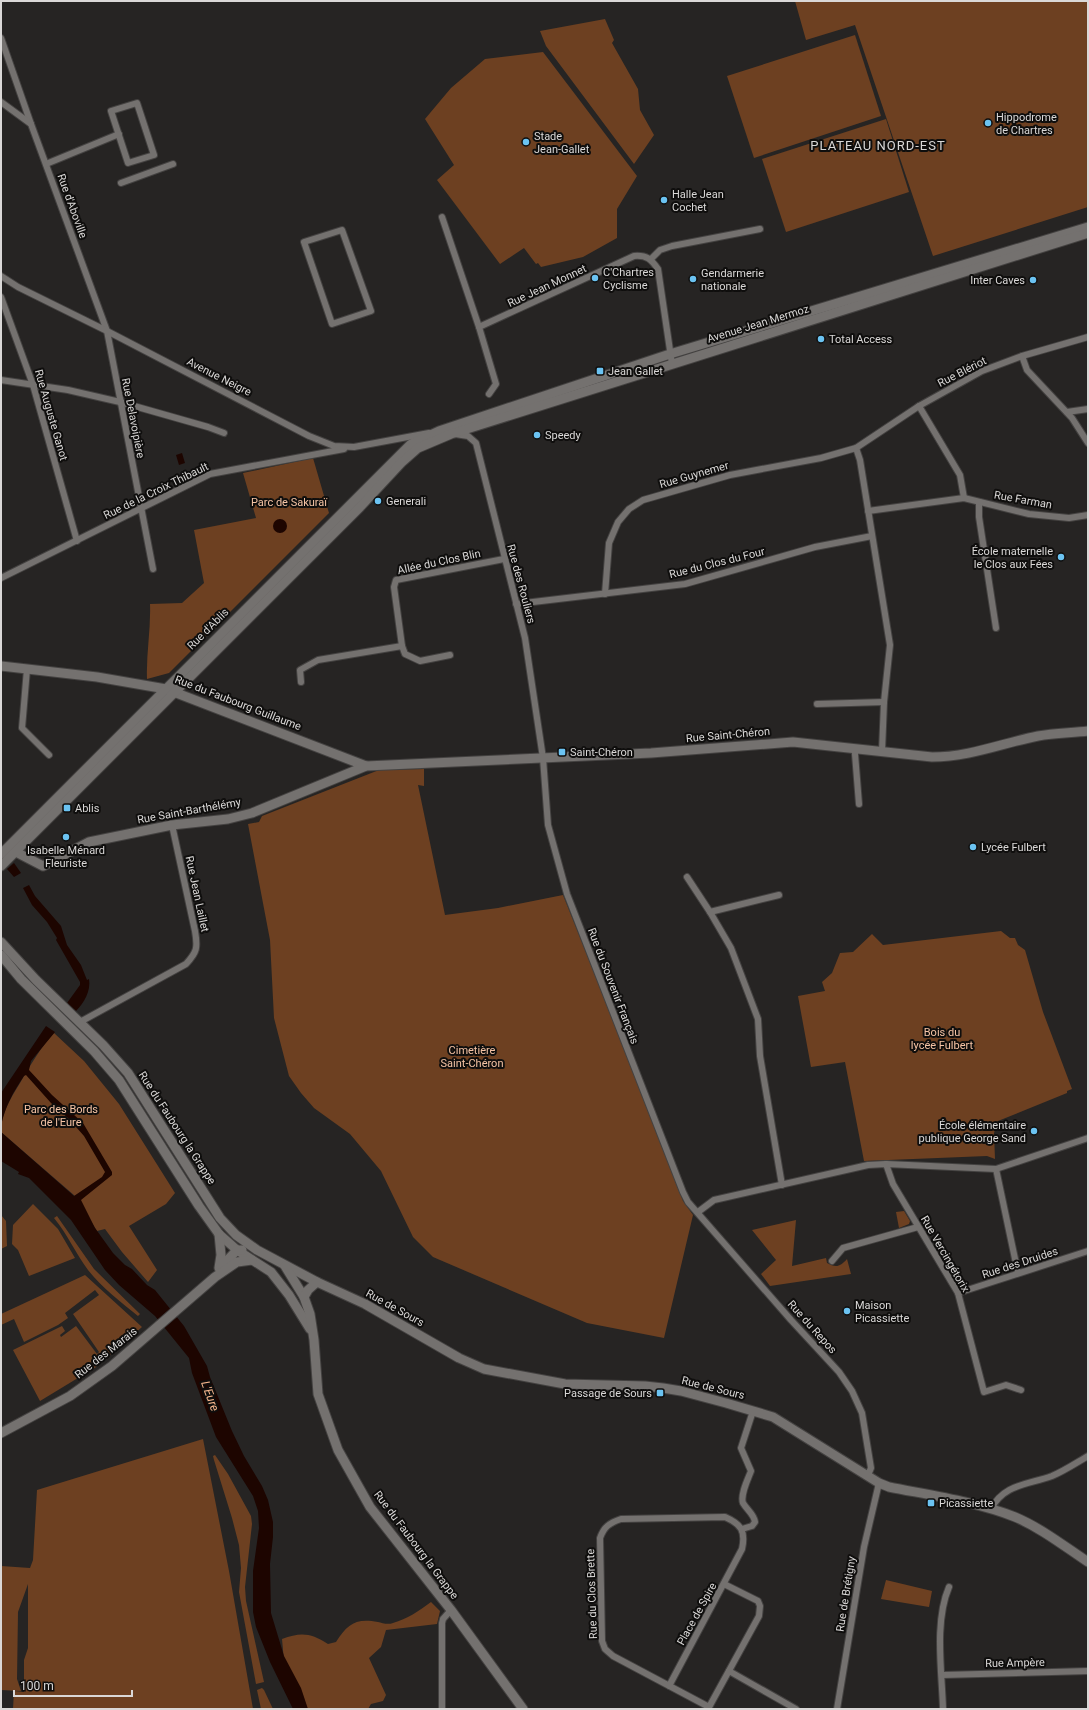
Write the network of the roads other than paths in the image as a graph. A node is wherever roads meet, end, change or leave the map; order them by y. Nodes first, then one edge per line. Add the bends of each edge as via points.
1 (1, 38) edge
2 (1, 102) edge
3 (31, 124) junction
4 (119, 134) junction
5 (46, 164) junction
6 (173, 164) dead end
7 (121, 183) dead end
8 (442, 217) dead end
9 (1088, 227) edge
10 (760, 229) dead end
11 (1088, 233) edge
12 (311, 239) joint
13 (651, 259) junction
14 (1, 276) edge
15 (1, 297) edge
16 (479, 328) junction
17 (107, 331) junction
18 (1088, 337) edge
19 (670, 354) junction
20 (1022, 356) junction
21 (672, 364) junction
22 (1, 380) edge
23 (33, 385) junction
24 (489, 394) dead end
25 (120, 402) junction
26 (919, 406) junction
27 (1088, 409) edge
28 (1067, 412) junction
29 (224, 433) dead end
30 (451, 434) junction
31 (437, 436) junction
32 (399, 438) junction
33 (1088, 443) edge
34 (414, 446) junction
35 (354, 447) junction
36 (856, 448) junction
37 (964, 498) junction
38 (979, 502) junction
39 (140, 509) junction
40 (868, 511) junction
41 (1088, 515) edge
42 (872, 536) junction
43 (77, 541) junction
44 (504, 559) junction
45 (153, 569) dead end
46 (1, 578) edge
47 (604, 594) junction
48 (516, 604) junction
49 (996, 628) dead end
50 (402, 646) junction
51 (450, 655) dead end
52 (1, 666) edge
53 (27, 669) junction
54 (301, 682) dead end
55 (166, 689) junction
56 (175, 692) junction
57 (884, 702) junction
58 (817, 704) dead end
59 (1088, 731) edge
60 (856, 748) junction
61 (882, 751) junction
62 (49, 755) dead end
63 (543, 758) junction
64 (366, 766) junction
65 (859, 804) dead end
66 (172, 825) junction
67 (16, 852) junction
68 (1, 854) edge
69 (1, 866) edge
70 (687, 877) dead end
71 (779, 895) dead end
72 (710, 912) junction
73 (1, 942) edge
74 (1, 955) edge
75 (80, 1022) junction
76 (1088, 1138) edge
77 (886, 1164) junction
78 (996, 1169) junction
79 (782, 1185) junction
80 (698, 1212) junction
81 (918, 1227) junction
82 (219, 1234) junction
83 (236, 1235) junction
84 (237, 1250) junction
85 (257, 1250) junction
86 (1088, 1251) edge
87 (252, 1260) junction
88 (832, 1261) dead end
89 (237, 1262) junction
90 (284, 1265) junction
91 (220, 1268) junction
92 (271, 1272) junction
93 (1018, 1273) junction
94 (215, 1277) junction
95 (291, 1277) junction
96 (317, 1282) junction
97 (958, 1293) junction
98 (304, 1297) junction
99 (313, 1334) junction
100 (1021, 1390) dead end
101 (753, 1410) junction
102 (1, 1432) edge
103 (1088, 1456) edge
104 (868, 1476) junction
105 (879, 1483) junction
106 (991, 1509) junction
107 (742, 1529) junction
108 (1088, 1562) edge
109 (724, 1584) junction
110 (948, 1587) dead end
111 (451, 1610) junction
112 (729, 1671) junction
113 (1088, 1671) edge
114 (942, 1675) junction
115 (669, 1686) junction
116 (708, 1708) edge
117 (442, 1709) edge
118 (523, 1709) edge
119 (796, 1709) edge
120 (837, 1709) edge
121 (943, 1709) edge

1 - 3 street, Rue d'Aboville
2 - 3 street
3 - 5 street, Rue d'Aboville
4 - 4 street via 111,111 136,103 154,155 128,163
4 - 5 street
5 - 17 street, Rue d'Aboville
6 - 7 street
8 - 16 street
9 - 19 main road, Avenue Jean Mermoz
10 - 13 street via 672,246 660,250
11 - 21 main road, Avenue Jean Mermoz
12 - 12 street via 304,242 332,324 371,311 342,230
13 - 16 street, Rue Jean Monnet via 646,256 634,256
13 - 19 street via 658,269
14 - 17 street, Avenue Neigre
15 - 23 street, Rue Auguste Ganot
16 - 24 street via 496,384
17 - 25 street, Rue Delavoipière
17 - 35 street, Avenue Neigre via 309,436 334,446
18 - 20 street, Rue Blériot
19 - 21 street
19 - 31 main road, Avenue Jean Mermoz
20 - 26 street, Rue Blériot via 982,371
20 - 28 street via 1027,370
21 - 30 main road, Avenue Jean Mermoz
22 - 23 street
23 - 25 street
23 - 43 street, Rue Auguste Ganot
25 - 29 street
25 - 39 street, Rue Delavoipière
26 - 36 street, Rue Blériot
26 - 37 street via 960,475
27 - 28 street
28 - 33 street
30 - 31 main road, Avenue Jean Mermoz
30 - 44 street, Rue des Rouliers via 468,436 476,443
31 - 32 street, Avenue Neigre
31 - 34 main road, Rue d'Ablis
32 - 34 street
32 - 35 street, Avenue Neigre
34 - 55 main road, Rue d'Ablis via 380,474
34 - 56 main road, Rue d'Ablis via 360,507
35 - 39 street, Rue de la Croix Thibault via 210,474
36 - 40 street
36 - 47 street, Rue Guynemer via 821,458 730,475 643,500 629,509 618,522 609,543
37 - 38 street, Rue Farman
37 - 40 street
38 - 41 street, Rue Farman via 1029,514 1069,518
38 - 49 street via 979,518
39 - 43 street, Rue de la Croix Thibault
39 - 45 street, Rue Delavoipière
40 - 42 street
42 - 47 street, Rue du Clos du Four via 815,547 686,584
42 - 57 street via 890,645
43 - 46 street, Rue de la Croix Thibault
44 - 48 street, Rue des Rouliers
44 - 50 street, Allée du Clos Blin via 396,580 394,587
47 - 48 street, Rue du Clos du Four
48 - 63 street, Rue des Rouliers via 525,638
50 - 51 street via 405,654 420,661
50 - 54 street via 318,660 300,670
52 - 53 main road, Rue du Faubourg Guillaume
53 - 55 main road, Rue du Faubourg Guillaume via 97,677
53 - 62 street via 22,728
55 - 56 main road, Rue du Faubourg Guillaume
55 - 68 main road, Rue d'Ablis
56 - 64 main road, Rue du Faubourg Guillaume
56 - 67 main road, Rue d'Ablis
57 - 58 street
57 - 61 street
59 - 61 main road, Rue Saint-Chéron via 1040,736 947,757
60 - 61 main road, Rue Saint-Chéron
60 - 63 main road, Rue Saint-Chéron via 793,742
60 - 65 street
63 - 64 main road, Rue Saint-Chéron
63 - 80 street, Rue du Souvenir Français via 548,825 567,894 688,1202
64 - 66 main road, Rue Saint-Barthélémy via 252,813 228,819
66 - 67 main road, Rue Saint-Barthélémy via 89,842 43,866
66 - 75 street, Rue Jean Laillet via 197,944 195,954 186,964
67 - 69 main road, Rue d'Ablis
70 - 72 street
71 - 72 street
72 - 79 street via 731,948 758,1019 760,1056
73 - 75 main road, Rue du Faubourg la Grappe
74 - 82 main road, Rue du Faubourg la Grappe via 119,1080
75 - 83 main road, Rue du Faubourg la Grappe via 128,1073 220,1218
76 - 78 street
77 - 78 street
77 - 79 street via 868,1165
77 - 81 street, Rue Vercingétorix via 893,1184
78 - 93 street
79 - 80 street via 714,1200
80 - 104 street, Rue du Repos via 839,1372 852,1391 862,1413 871,1468
81 - 88 street via 843,1248
81 - 97 street, Rue Vercingétorix
82 - 84 main road, Rue du Faubourg la Grappe
82 - 91 main road
83 - 84 main road
83 - 85 main road, Rue du Faubourg la Grappe
84 - 85 main road
84 - 87 main road, Rue du Faubourg la Grappe
84 - 89 main road
84 - 91 main road, Rue des Marais
85 - 90 main road, Rue du Faubourg la Grappe
86 - 93 street, Rue des Druides
87 - 89 main road, Rue des Marais
87 - 92 main road, Rue du Faubourg la Grappe
89 - 94 main road, Rue des Marais
90 - 95 main road, Rue du Faubourg la Grappe
90 - 96 main road, Rue de Sours
91 - 94 main road, Rue des Marais
92 - 95 main road, Rue de Sours
92 - 99 main road, Rue du Faubourg la Grappe via 289,1295
93 - 97 street, Rue des Druides
94 - 102 main road, Rue des Marais via 112,1366 70,1396
95 - 96 main road, Rue de Sours
95 - 98 main road, Rue du Faubourg la Grappe
96 - 98 main road
96 - 101 main road, Rue de Sours via 365,1304 484,1369 566,1384 669,1389
97 - 100 street, Rue Vercingétorix via 984,1392 1006,1385
98 - 99 main road, Rue du Faubourg la Grappe
99 - 111 main road, Rue du Faubourg la Grappe via 318,1394 338,1450 370,1507
101 - 104 main road, Rue de Sours via 773,1417
101 - 107 street via 741,1448 751,1471 743,1502 755,1517 755,1522 752,1526
103 - 106 street via 1054,1475 1006,1490 996,1498
104 - 105 main road, Rue de Sours
105 - 106 main road, Rue de Sours
105 - 120 street, Rue de Brétigny via 864,1547
106 - 108 main road, Rue de Sours via 1038,1528
107 - 109 street via 742,1548
107 - 115 street, Rue du Clos Brette via 735,1521 725,1517 620,1519 604,1528 600,1538 602,1641 613,1656
109 - 112 street, Place de Spire via 758,1601 760,1606 759,1616
109 - 115 street, Place de Spire
110 - 114 street via 941,1628
111 - 117 street via 442,1623
111 - 118 main road, Rue du Faubourg la Grappe
112 - 116 street, Place de Spire
112 - 119 street
113 - 114 street, Rue Ampère
114 - 121 street
115 - 116 street, Rue du Clos Brette

